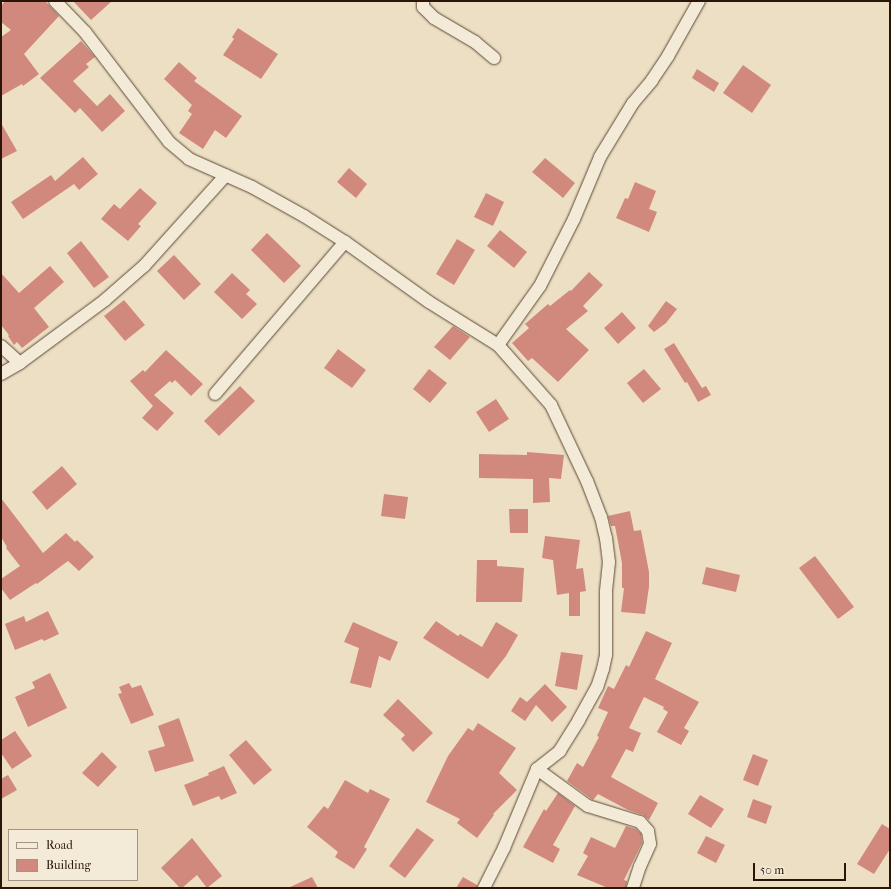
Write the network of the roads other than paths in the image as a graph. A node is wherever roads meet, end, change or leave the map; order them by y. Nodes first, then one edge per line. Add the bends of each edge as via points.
1 (55, 1) edge
2 (423, 1) edge
3 (699, 1) edge
4 (494, 58) dead end
5 (226, 175) junction
6 (345, 242) junction
7 (498, 345) junction
8 (1, 346) edge
9 (20, 363) junction
10 (1, 374) edge
11 (215, 394) dead end
12 (537, 769) junction
13 (484, 888) edge
14 (633, 888) edge

1 - 5 street via 85,32 169,142 189,159
2 - 4 street via 423,7 434,18 475,42
3 - 7 street via 668,56 633,104 600,158 574,219 540,286
5 - 6 street via 252,186
5 - 9 street via 144,266 105,300
6 - 7 street via 429,302
6 - 11 street
7 - 12 street via 551,404 601,517 609,562 606,592 606,655 603,669 590,701 560,750
8 - 9 street
9 - 10 street
12 - 13 street
12 - 14 street via 588,806 640,822 648,831 650,844

